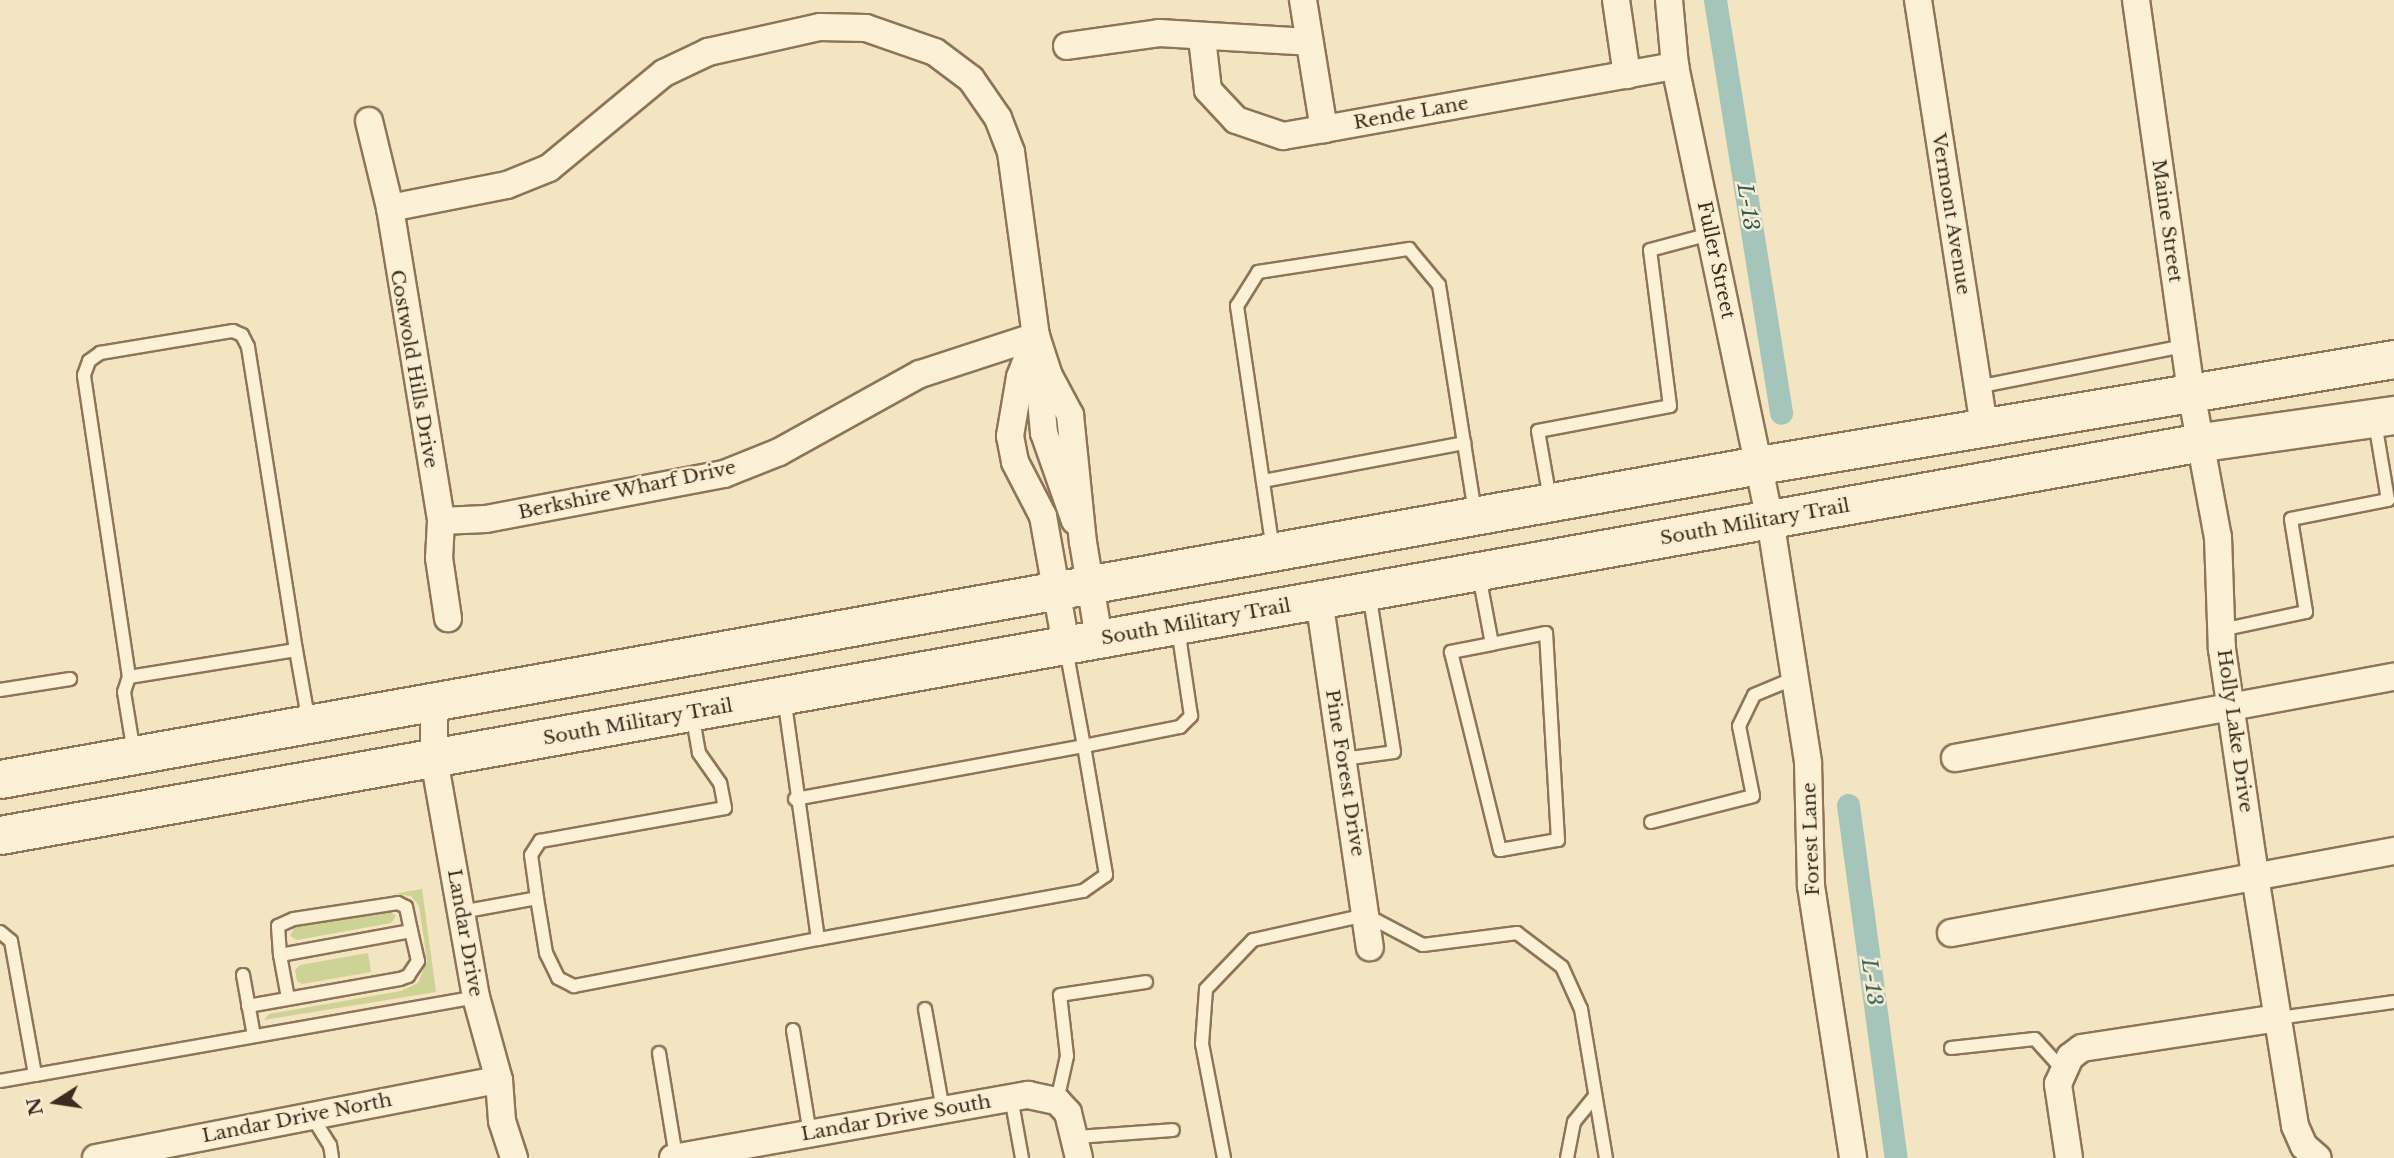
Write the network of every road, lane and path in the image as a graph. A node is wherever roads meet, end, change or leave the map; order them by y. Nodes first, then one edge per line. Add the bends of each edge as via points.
1 (1303, 0) edge
2 (1616, 0) edge
3 (1669, 0) edge
4 (1918, 0) edge
5 (2136, 0) edge
6 (1202, 38) junction
7 (1309, 42) junction
8 (1067, 46) dead end
9 (1675, 66) junction
10 (1627, 75) junction
11 (369, 121) dead end
12 (1324, 129) junction
13 (390, 208) junction
14 (1710, 234) junction
15 (1036, 335) junction
16 (2185, 346) junction
17 (2394, 359) edge
18 (1048, 374) junction
19 (1978, 387) junction
20 (2191, 392) junction
21 (1016, 403) junction
22 (1042, 410) junction
23 (2384, 416) edge
24 (1984, 428) junction
25 (2202, 442) junction
26 (1464, 443) junction
27 (1759, 465) junction
28 (1263, 481) junction
29 (1550, 503) junction
30 (1475, 516) junction
31 (1770, 519) junction
32 (441, 521) junction
33 (1083, 542) junction
34 (1273, 553) junction
35 (1478, 571) junction
36 (1074, 589) junction
37 (1369, 590) junction
38 (1319, 599) junction
39 (448, 618) dead end
40 (1177, 625) junction
41 (2220, 630) junction
42 (1082, 642) junction
43 (1492, 644) junction
44 (296, 650) junction
45 (129, 677) junction
46 (2394, 677) edge
47 (1795, 678) junction
48 (70, 679) dead end
49 (0, 691) edge
50 (784, 696) junction
51 (434, 705) junction
52 (2234, 706) junction
53 (692, 713) junction
54 (310, 726) junction
55 (1084, 746) junction
56 (135, 756) junction
57 (1343, 758) junction
58 (1955, 758) dead end
59 (434, 759) junction
60 (0, 779) edge
61 (795, 799) junction
62 (1651, 822) dead end
63 (0, 835) edge
64 (2394, 851) edge
65 (2255, 876) junction
66 (537, 898) junction
67 (461, 912) junction
68 (1366, 915) junction
69 (411, 932) junction
70 (1951, 933) dead end
71 (0, 934) edge
72 (818, 939) junction
73 (1370, 947) dead end
74 (280, 955) junction
75 (243, 975) dead end
76 (1146, 982) dead end
77 (476, 997) junction
78 (288, 998) junction
79 (2394, 1002) edge
80 (248, 1006) junction
81 (925, 1009) dead end
82 (2278, 1018) junction
83 (793, 1030) dead end
84 (254, 1036) junction
85 (1951, 1048) dead end
86 (659, 1053) dead end
87 (2062, 1069) junction
88 (35, 1075) junction
89 (499, 1080) junction
90 (0, 1081) edge
91 (1595, 1096) junction
92 (1011, 1097) junction
93 (1057, 1101) junction
94 (943, 1110) junction
95 (311, 1115) junction
96 (1173, 1130) dead end
97 (810, 1133) junction
98 (1078, 1148) edge
99 (736, 1152) edge
100 (96, 1158) edge
101 (332, 1158) edge
102 (514, 1158) edge
103 (675, 1158) edge
104 (1022, 1158) edge
105 (1224, 1158) edge
106 (1567, 1158) edge
107 (1606, 1158) edge
108 (1853, 1158) edge
109 (2069, 1158) edge
110 (2318, 1158) edge

1 - 7 street
2 - 10 street
3 - 9 street, Fuller Street
4 - 19 street, Vermont Avenue
5 - 16 street, Maine Street
6 - 7 street
6 - 8 street via 1159,33
6 - 12 street, Rende Lane via 1208,90 1236,120 1283,136
7 - 12 street
9 - 10 street, Rende Lane
9 - 14 street, Fuller Street
10 - 12 street, Rende Lane
11 - 13 street, Costwold Hills Drive
13 - 15 street via 507,185 549,168 664,73 708,52 820,27 866,29 936,52 971,79 998,118 1011,152
13 - 32 street, Costwold Hills Drive
14 - 27 street, Fuller Street
14 - 29 lane via 1650,250 1670,407 1538,431
15 - 18 street
15 - 21 street
15 - 32 street, Berkshire Wharf Drive via 920,374 779,452 724,474 486,519
16 - 19 lane
16 - 20 street, Maine Street
17 - 20 main road
18 - 22 street via 1041,389
18 - 33 street via 1070,415
19 - 24 street, Vermont Avenue
20 - 24 main road
20 - 25 street, Maine Street
21 - 22 street
21 - 36 street via 1010,436 1014,462
22 - 33 street via 1055,475
23 - 25 main road, South Military Trail
23 - 41 lane via 2388,500 2291,519 2306,612
24 - 27 main road
25 - 31 main road, South Military Trail
25 - 41 street, Holly Lake Drive via 2218,537
26 - 28 lane
26 - 28 lane via 1439,285 1409,249 1258,272 1237,306
26 - 30 lane
27 - 29 main road
27 - 31 street, Fuller Street
28 - 34 lane
29 - 30 main road
30 - 34 main road
31 - 35 main road, South Military Trail
31 - 47 street, Forest Lane
32 - 39 street, Costwold Hills Drive via 439,558
33 - 36 street
34 - 36 main road
35 - 37 main road, South Military Trail
35 - 43 lane
36 - 42 street
36 - 51 main road
37 - 38 main road, South Military Trail
37 - 57 lane via 1394,752
38 - 40 main road, South Military Trail
38 - 57 street, Pine Forest Drive
40 - 42 main road, South Military Trail
40 - 55 lane via 1191,716 1180,727
41 - 52 street, Holly Lake Drive
42 - 50 main road, South Military Trail
42 - 55 lane
43 - 43 lane via 1451,652 1500,850 1559,840 1546,632
44 - 45 lane
44 - 45 lane via 248,346 242,335 233,331 100,353 89,360 84,375
44 - 54 lane
45 - 56 lane via 124,692
46 - 52 street
47 - 62 lane via 1754,695 1739,726 1753,796
47 - 108 street, Forest Lane via 1808,763 1811,886
48 - 49 lane
50 - 53 main road, South Military Trail
50 - 61 lane
51 - 54 main road
51 - 59 street, Landar Drive
52 - 58 street
52 - 65 street, Holly Lake Drive
53 - 59 main road, South Military Trail
53 - 66 lane via 699,753 720,783 724,808 540,841 531,855
54 - 56 main road
55 - 61 lane
55 - 72 lane via 1106,875 1097,886
56 - 60 main road
57 - 68 street, Pine Forest Drive
59 - 63 main road, South Military Trail
59 - 67 street, Landar Drive
61 - 72 lane
64 - 65 street
65 - 70 street
65 - 82 street, Holly Lake Drive
66 - 67 lane
66 - 72 lane via 546,953 558,978 574,986
67 - 77 street, Landar Drive
68 - 73 street, Pine Forest Drive
68 - 91 lane via 1423,945 1517,933 1562,967 1581,1009
68 - 105 lane via 1254,940 1206,989 1202,1044
69 - 74 lane
69 - 74 lane via 406,907 398,903 307,917 278,926
69 - 78 lane via 418,961 408,976
71 - 88 lane via 11,941
74 - 78 lane
75 - 80 lane
76 - 93 lane via 1060,995 1067,1056
77 - 84 lane
77 - 89 street, Landar Drive
78 - 80 lane
79 - 82 lane
80 - 84 lane
81 - 94 lane
82 - 87 street via 2096,1043 2070,1057
82 - 110 street, Holly Lake Drive via 2295,1126 2304,1146
83 - 97 lane
84 - 88 lane
85 - 87 lane via 2035,1039
86 - 103 lane
87 - 109 street via 2058,1084
88 - 90 lane
89 - 95 street, Landar Drive North
89 - 102 street, Landar Drive via 502,1121
91 - 106 lane via 1574,1122
91 - 107 lane
92 - 93 street, Landar Drive South via 1043,1095
92 - 94 street, Landar Drive South
92 - 104 lane
93 - 98 street via 1068,1113
94 - 97 street, Landar Drive South
95 - 100 street, Landar Drive North
95 - 101 lane via 330,1145
96 - 98 lane
97 - 99 street, Landar Drive South
99 - 103 street, Landar Drive South

